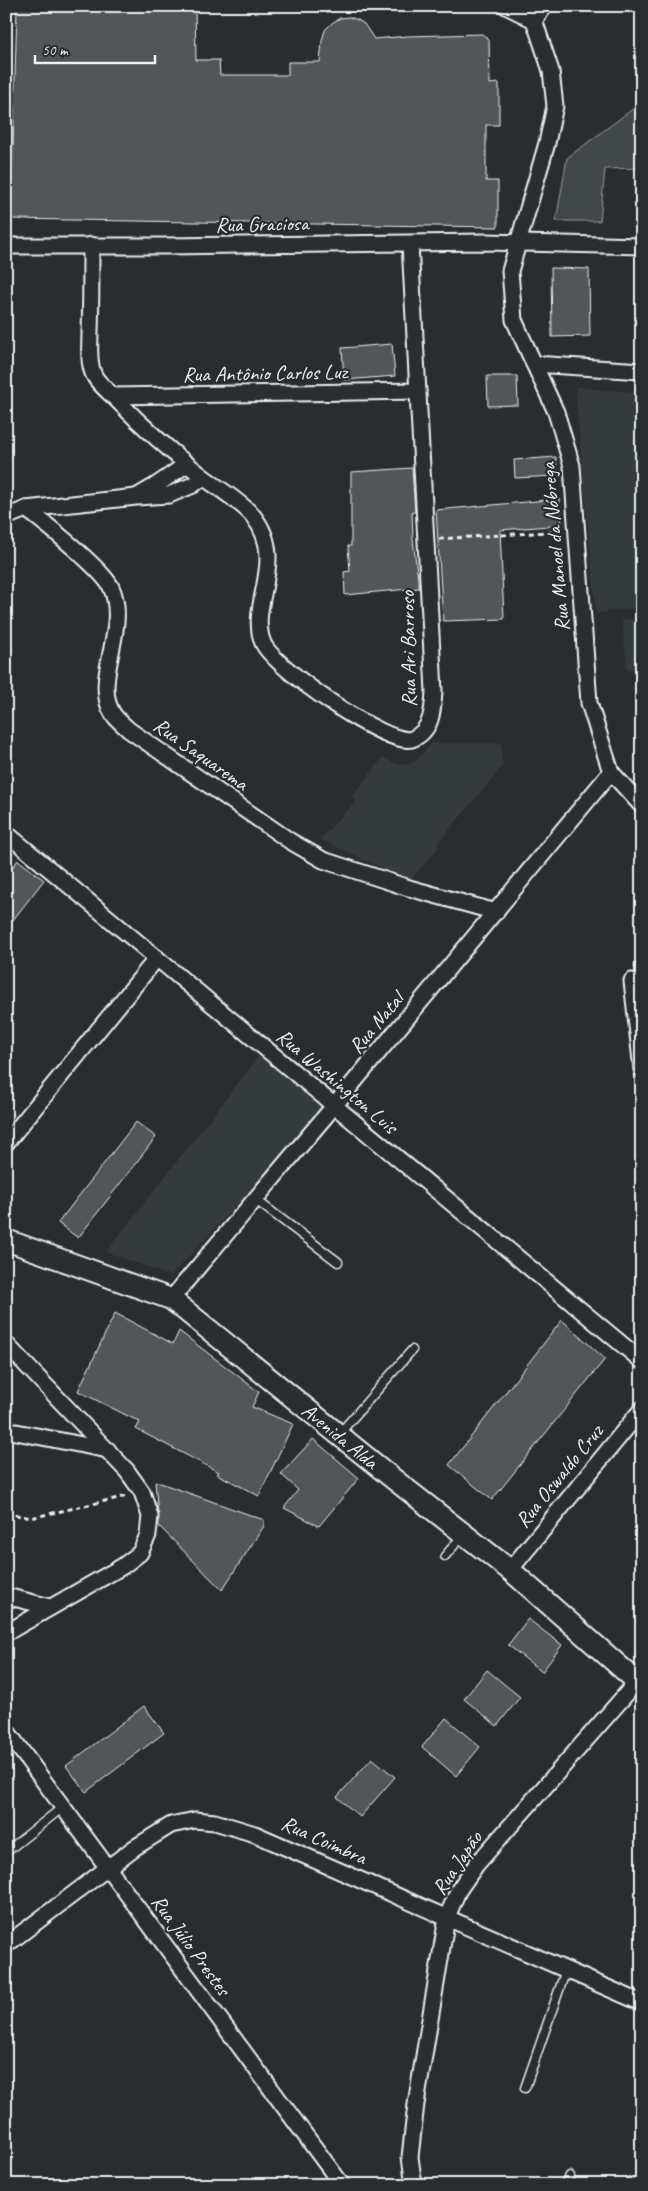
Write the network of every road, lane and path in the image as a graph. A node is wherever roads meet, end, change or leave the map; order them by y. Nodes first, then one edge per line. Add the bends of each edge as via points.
1 (506, 6) edge
2 (545, 6) edge
3 (534, 20) junction
4 (517, 243) junction
5 (410, 244) junction
6 (91, 245) junction
7 (6, 246) edge
8 (642, 246) edge
9 (534, 364) junction
10 (642, 371) edge
11 (418, 391) junction
12 (113, 396) junction
13 (187, 464) junction
14 (203, 477) junction
15 (136, 496) junction
16 (26, 509) junction
17 (6, 517) edge
18 (576, 530) junction
19 (426, 540) junction
20 (611, 772) junction
21 (642, 806) edge
22 (6, 833) edge
23 (496, 912) junction
24 (157, 958) junction
25 (632, 981) dead end
26 (642, 1070) edge
27 (334, 1106) junction
28 (6, 1143) edge
29 (256, 1200) junction
30 (6, 1240) edge
31 (338, 1262) dead end
32 (171, 1299) junction
33 (6, 1344) edge
34 (412, 1350) dead end
35 (642, 1361) edge
36 (642, 1409) edge
37 (6, 1430) edge
38 (339, 1434) junction
39 (108, 1450) junction
40 (142, 1492) junction
41 (6, 1513) edge
42 (464, 1534) junction
43 (445, 1556) dead end
44 (510, 1570) junction
45 (6, 1596) edge
46 (50, 1607) junction
47 (6, 1633) edge
48 (640, 1681) edge
49 (6, 1730) edge
50 (63, 1807) junction
51 (6, 1852) edge
52 (108, 1868) junction
53 (447, 1917) junction
54 (6, 1945) edge
55 (566, 1970) junction
56 (642, 2002) edge
57 (525, 2088) dead end
58 (570, 2176) dead end
59 (342, 2185) edge
60 (414, 2185) edge
61 (564, 2185) edge

1 - 3 street
2 - 3 street
3 - 4 street, Rua Manoel da Nóbrega via 552,71 555,106
4 - 5 street, Rua Graciosa
4 - 8 street, Rua Graciosa
4 - 9 street, Rua Manoel da Nóbrega via 510,271 514,320
5 - 6 street, Rua Graciosa
5 - 11 street, Rua Ari Barroso
6 - 7 street, Rua Graciosa
6 - 12 street, Rua Ari Barroso via 90,354 93,374
9 - 10 street
9 - 18 street, Rua Manoel da Nóbrega via 556,412 572,466
11 - 12 street, Rua Antônio Carlos Luz
11 - 19 street, Rua Ari Barroso
12 - 13 street, Rua Ari Barroso
13 - 14 street, Rua Ari Barroso
13 - 15 street
14 - 15 street via 179,492 156,497
14 - 19 street, Rua Ari Barroso via 252,515 262,534 268,551 258,627 263,645 307,686 356,718 396,738 411,739 426,730 433,712
15 - 16 street
16 - 17 street
16 - 23 street, Rua Saquarema via 53,530 110,585 117,604 116,633 106,695 113,714 129,730 290,841 323,860
18 - 19 path
18 - 20 street, Rua Manoel da Nóbrega via 589,703
20 - 21 street, Rua Manoel da Nóbrega
20 - 23 street, Rua Natal
22 - 24 street, Rua Washington Luis
23 - 27 street, Rua Natal
24 - 27 street, Rua Washington Luis
24 - 28 street
25 - 26 street
27 - 29 street, Rua Natal
27 - 35 street, Rua Washington Luis
29 - 31 lane
29 - 32 street, Rua Natal
30 - 32 main road, Avenida Alda
32 - 38 main road, Avenida Alda
33 - 39 street
34 - 38 lane
36 - 44 street, Rua Oswaldo Cruz
37 - 39 street
38 - 42 main road, Avenida Alda
39 - 40 street
40 - 41 path via 31,1518
40 - 46 street via 150,1516 148,1535 140,1552 123,1566
42 - 43 lane
42 - 44 main road, Avenida Alda
44 - 48 main road, Avenida Alda
45 - 46 street
46 - 47 street
48 - 53 street, Rua Japão via 476,1865 458,1891
49 - 50 street, Rua Júlio Prestes
50 - 51 lane
50 - 52 street, Rua Júlio Prestes
52 - 53 street, Rua Coimbra via 183,1819 215,1822 308,1852
52 - 54 street, Rua Coimbra
52 - 59 street, Rua Júlio Prestes
53 - 55 street, Rua Coimbra
53 - 60 street, Rua Japão via 416,2104 410,2157
55 - 56 street, Rua Coimbra
55 - 57 lane
58 - 61 lane

